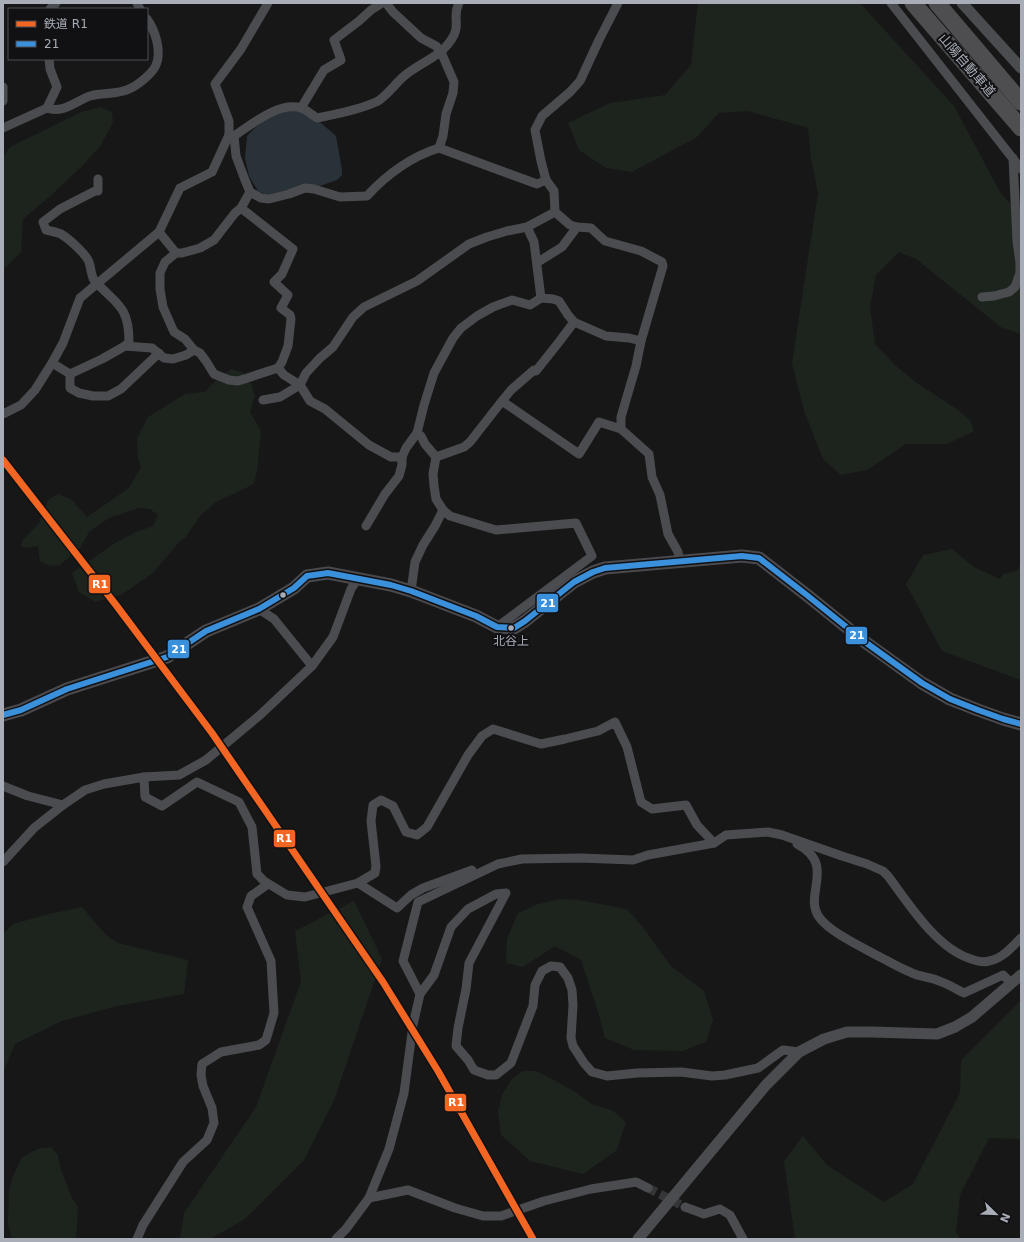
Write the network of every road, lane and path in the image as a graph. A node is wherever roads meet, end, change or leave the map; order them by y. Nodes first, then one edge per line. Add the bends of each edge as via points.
1 (268, 3) edge
2 (382, 3) edge
3 (386, 3) edge
4 (459, 3) edge
5 (618, 3) edge
6 (891, 3) edge
7 (913, 3) edge
8 (937, 3) edge
9 (962, 3) edge
10 (148, 20) edge
11 (441, 52) junction
12 (49, 60) edge
13 (1021, 68) edge
14 (3, 87) edge
15 (3, 101) edge
16 (1021, 102) edge
17 (47, 108) junction
18 (301, 108) junction
19 (3, 128) edge
20 (1021, 128) edge
21 (231, 136) junction
22 (439, 148) junction
23 (1013, 158) junction
24 (1021, 169) edge
25 (98, 179) dead end
26 (546, 180) junction
27 (250, 192) junction
28 (241, 208) junction
29 (555, 212) junction
30 (527, 227) junction
31 (577, 227) junction
32 (158, 232) junction
33 (176, 253) junction
34 (538, 262) junction
35 (97, 282) junction
36 (982, 297) dead end
37 (541, 298) junction
38 (574, 322) junction
39 (641, 341) junction
40 (125, 346) junction
41 (194, 350) junction
42 (159, 354) junction
43 (52, 363) junction
44 (278, 368) junction
45 (70, 374) junction
46 (300, 385) junction
47 (263, 400) dead end
48 (502, 401) junction
49 (3, 414) edge
50 (621, 429) junction
51 (417, 433) junction
52 (436, 456) junction
53 (402, 457) junction
54 (443, 510) junction
55 (366, 526) dead end
56 (680, 561) junction
57 (358, 578) junction
58 (411, 591) junction
59 (260, 609) junction
60 (497, 627) junction
61 (312, 666) junction
62 (3, 715) edge
63 (1021, 724) edge
64 (144, 777) junction
65 (3, 786) edge
66 (63, 805) junction
67 (782, 835) junction
68 (714, 842) junction
69 (3, 862) edge
70 (481, 872) junction
71 (358, 883) junction
72 (268, 884) junction
73 (1021, 938) edge
74 (1021, 975) edge
75 (1011, 983) junction
76 (420, 994) junction
77 (799, 1052) junction
78 (648, 1188) tunnel mouth
79 (369, 1198) junction
80 (685, 1207) tunnel mouth
81 (137, 1239) edge
82 (336, 1239) edge
83 (638, 1239) edge
84 (743, 1239) edge

1 - 21 street via 241,50 215,84 229,121
2 - 18 street via 334,40 341,60 324,70
3 - 11 street via 421,38 436,46
4 - 11 street via 455,10 457,28
5 - 26 street via 580,81 542,116 535,130
6 - 23 street
7 - 20 highway, 山陽自動車道
8 - 16 highway, 山陽自動車道
9 - 13 street
10 - 17 street via 157,42 158,58 150,75 129,90 91,96 59,109
11 - 18 street via 404,76 378,102 318,118
11 - 22 street via 454,82 446,114 444,136
12 - 17 street via 57,86
14 - 15 street
17 - 19 street
18 - 21 street via 274,110
21 - 27 street
21 - 32 street via 212,172 180,188
22 - 26 street via 537,184
22 - 27 street via 428,151 397,170 367,196 340,197 314,188 305,188 269,200
23 - 24 street
23 - 36 street via 1020,273 1015,287 1010,292
25 - 35 street via 98,191 60,210 44,222 46,230 62,235 83,252
26 - 29 street via 554,191
27 - 28 street
28 - 33 street via 214,240 200,248
28 - 44 street via 293,249 282,274 274,282 288,295 281,308 291,319 288,346
29 - 30 street
29 - 31 street
30 - 34 street via 534,242
30 - 46 street via 469,244 417,281 364,307 353,317 333,347 306,373
31 - 34 street via 562,247
31 - 39 street via 591,228 606,241 641,251 662,262
32 - 33 street
32 - 35 street
33 - 41 street via 165,262 160,273 163,307 174,332 185,339
34 - 37 street
35 - 40 street via 126,314 129,342
35 - 43 street via 80,298 63,343
37 - 38 street via 559,301
37 - 51 street via 530,305 512,300 493,307 460,328 434,373
38 - 39 street via 606,336
38 - 48 street via 536,371 534,370 511,390
39 - 50 street via 621,417
40 - 42 street via 152,348
40 - 45 street
41 - 42 street via 173,359 164,358
41 - 44 street via 206,360 214,374 238,382
42 - 45 street via 121,389 108,396 93,396 70,388
43 - 45 street
43 - 49 street via 35,390 21,405
44 - 46 street
46 - 47 street via 280,397
46 - 53 street via 310,401 325,409 369,445 391,457
48 - 50 street via 579,454 599,422
48 - 52 street via 470,442 464,447
50 - 56 street via 649,454 652,477 660,495 668,534
51 - 52 street
51 - 53 street
52 - 54 street via 434,486 436,499
53 - 55 street via 399,476
54 - 58 street via 416,562
54 - 60 street via 450,516 496,530 576,523 592,556
56 - 60 main road via 605,568 592,572 574,582 514,628
56 - 63 main road via 742,556 759,558 865,642 922,683 950,699
57 - 58 main road
57 - 59 main road via 328,573 307,576 294,588
57 - 61 street via 351,589 333,637
58 - 60 main road via 476,616
59 - 61 street via 274,619
59 - 62 main road via 206,631 168,657 67,688 22,710
61 - 64 street via 260,715 206,760 179,775
64 - 66 street via 85,790
64 - 72 street via 145,797 162,806 197,782 238,802 252,827 257,874
65 - 66 street
66 - 69 street via 34,828
67 - 68 street via 768,832 726,834
67 - 73 street via 882,871 929,930 968,958 988,962 999,958
67 - 75 street via 803,847 814,858 818,880 813,907 819,918 848,939 910,973 939,980 964,993 1003,975
68 - 70 street via 634,860 522,859 498,864
68 - 71 street via 697,825 686,805 652,809 641,802 627,747 616,722 598,731 541,744 493,729 482,736 468,755 427,827 417,835 406,832 393,806 381,800 373,805 371,820 375,873
70 - 71 street via 476,869 423,888 397,908
70 - 76 street via 418,902 403,961
71 - 72 street via 305,897 287,895
72 - 81 street via 251,896 247,907 271,961 274,1013 266,1040 260,1045 221,1052 202,1064 203,1086 212,1108 214,1123 207,1140 183,1162 143,1225
74 - 75 street
75 - 77 street via 972,1017 937,1034 846,1032 824,1039
76 - 77 street via 434,975 451,927 468,909 496,894 506,893 469,963 456,1046 474,1070 496,1075 511,1063 533,1006 535,985 542,971 551,966 560,967 568,978 572,990 573,1046 592,1072 607,1076 681,1072 725,1075 758,1068 783,1050
76 - 79 street via 404,1093 389,1149
77 - 83 street via 766,1084
78 - 79 street via 636,1182 591,1189 501,1216 483,1216 408,1190
79 - 82 street
80 - 84 street via 704,1214 720,1209 730,1214

